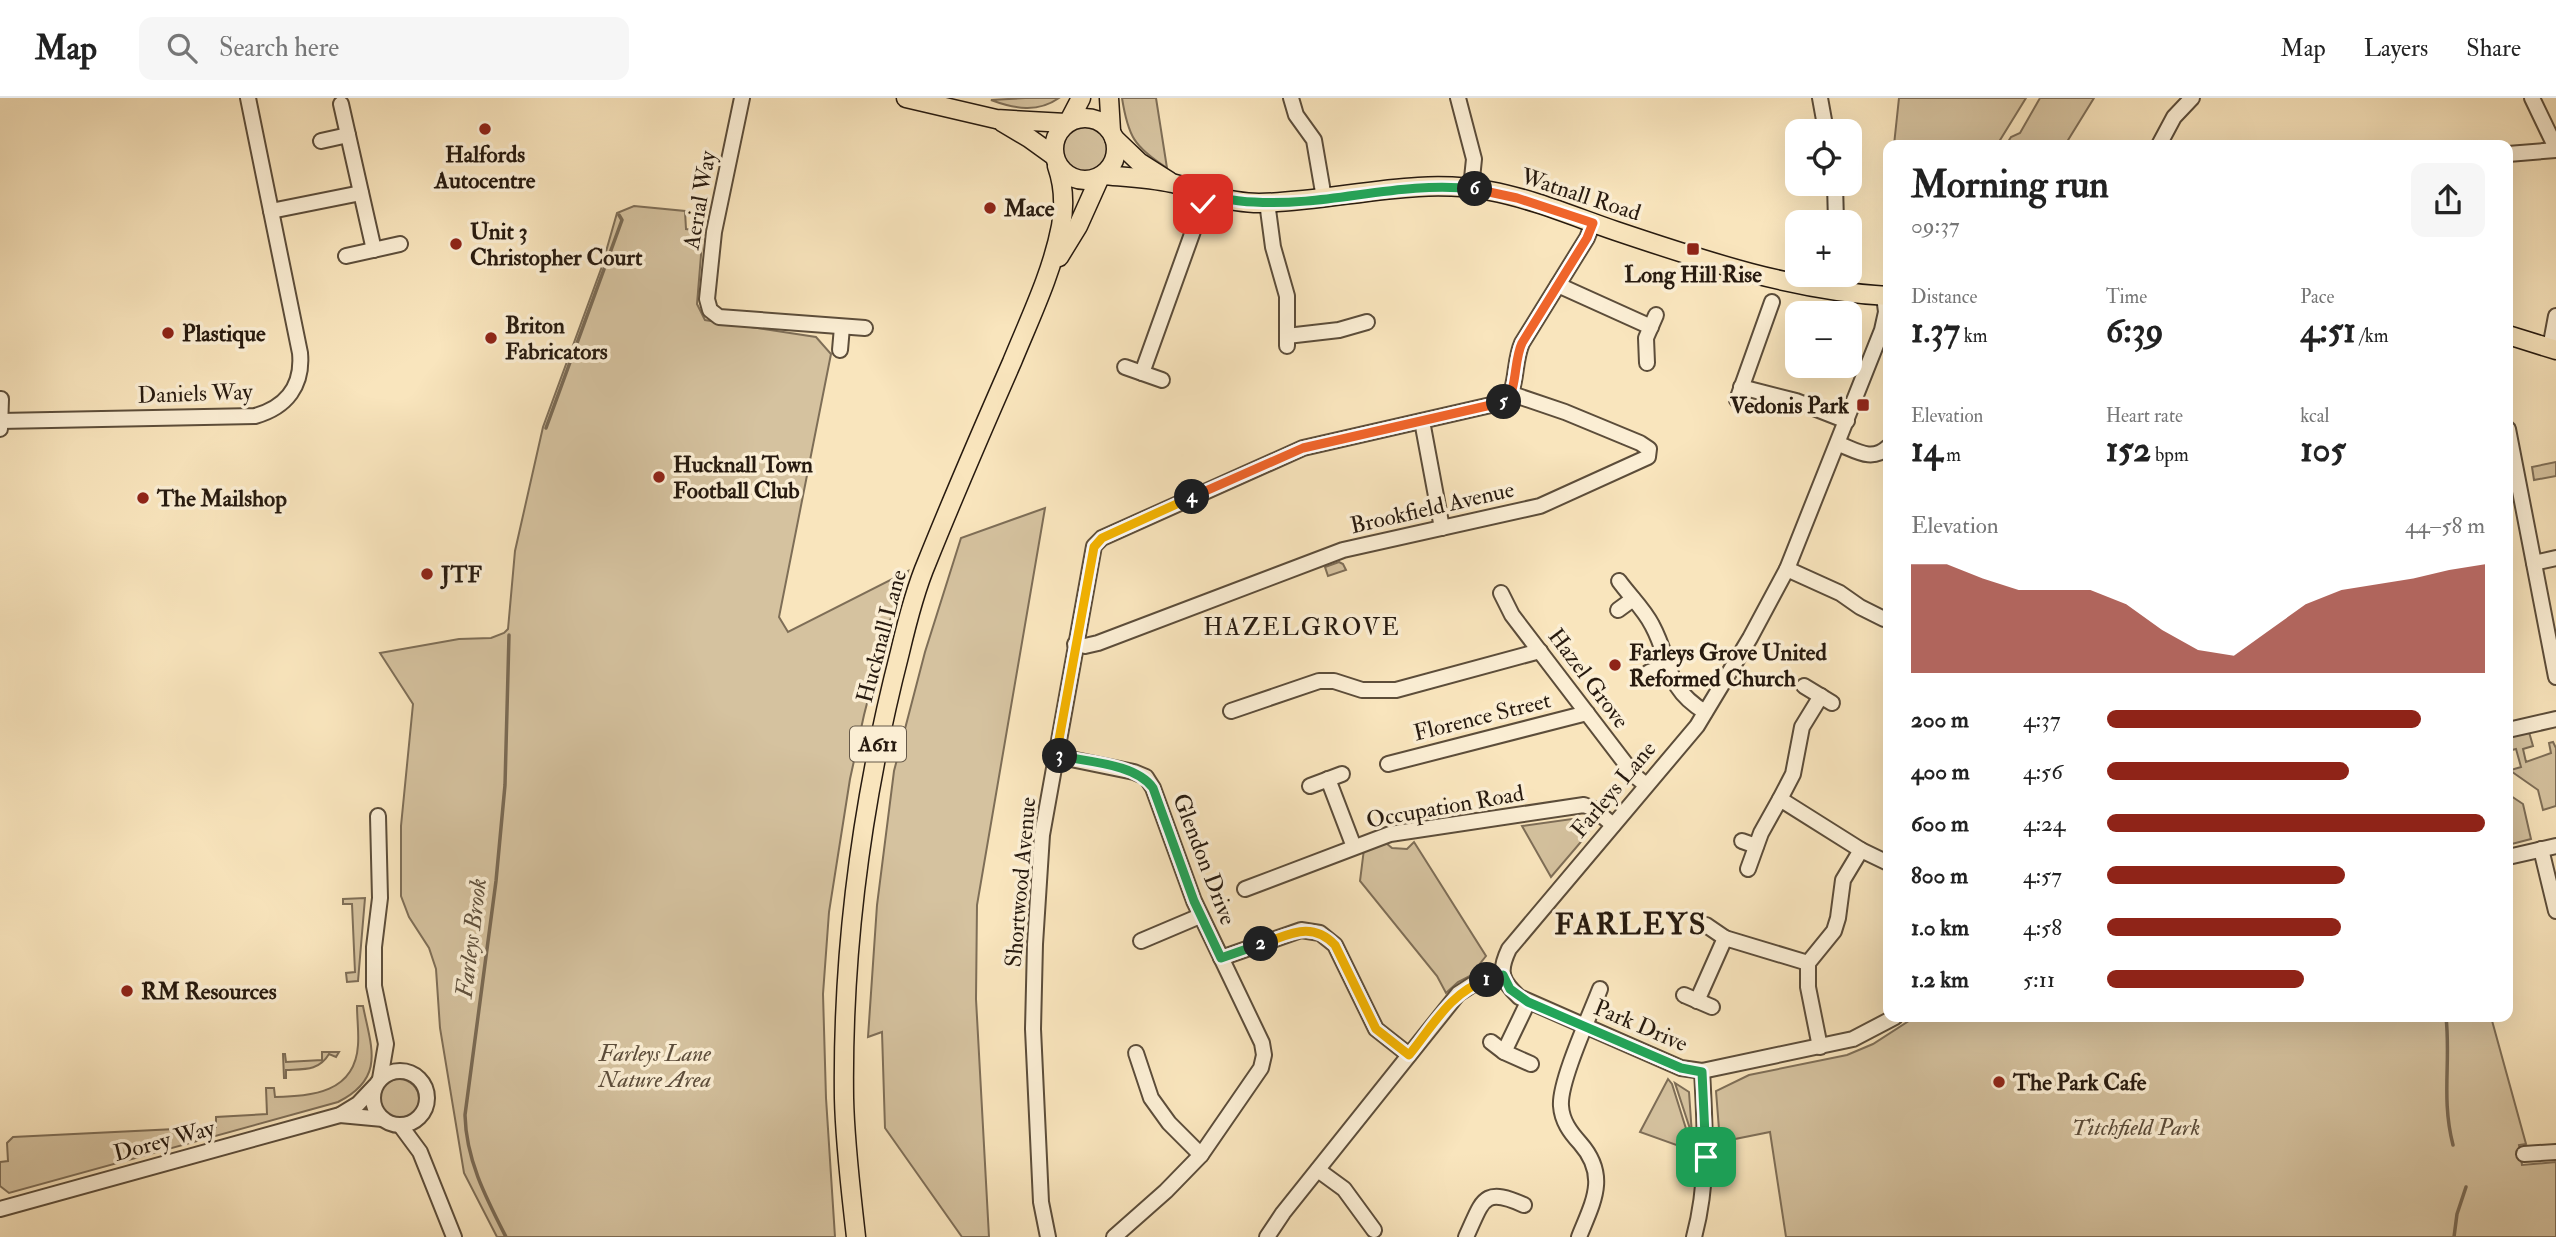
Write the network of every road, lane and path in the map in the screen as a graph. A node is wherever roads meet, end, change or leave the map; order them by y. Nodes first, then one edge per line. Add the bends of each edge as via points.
1 (248, 98) edge
2 (742, 98) edge
3 (906, 98) edge
4 (1081, 98) edge
5 (1109, 98) edge
6 (1290, 98) edge
7 (1458, 98) edge
8 (1820, 98) edge
9 (2192, 98) edge
10 (2532, 98) edge
11 (341, 104) dead end
12 (996, 119) junction
13 (1824, 119) edge
14 (1068, 122) junction
15 (348, 135) junction
16 (1112, 135) junction
17 (2162, 140) edge
18 (321, 141) dead end
19 (2556, 149) edge
20 (2513, 154) edge
21 (1056, 161) junction
22 (1102, 176) junction
23 (1172, 183) junction
24 (1471, 188) junction
25 (361, 193) junction
26 (1206, 195) junction
27 (1324, 198) junction
28 (1267, 202) junction
29 (271, 211) junction
30 (1593, 223) junction
31 (400, 244) dead end
32 (373, 250) junction
33 (346, 256) dead end
34 (1047, 279) junction
35 (1785, 281) edge
36 (1558, 285) junction
37 (1853, 287) edge
38 (1883, 295) edge
39 (1772, 302) dead end
40 (2556, 316) edge
41 (1367, 322) dead end
42 (1883, 326) edge
43 (842, 327) junction
44 (865, 328) dead end
45 (2513, 337) edge
46 (2553, 349) edge
47 (840, 350) dead end
48 (1647, 363) dead end
49 (1125, 367) dead end
50 (1142, 373) junction
51 (1162, 380) dead end
52 (1512, 394) junction
53 (1, 399) edge
54 (0, 421) edge
55 (1422, 421) junction
56 (1847, 421) junction
57 (0, 430) edge
58 (1839, 444) junction
59 (1883, 451) edge
60 (2513, 455) edge
61 (1442, 528) junction
62 (2556, 558) edge
63 (2534, 563) junction
64 (1787, 569) junction
65 (1619, 581) dead end
66 (1501, 593) dead end
67 (1633, 599) junction
68 (1618, 610) dead end
69 (1883, 620) edge
70 (1075, 644) junction
71 (1540, 651) junction
72 (1668, 665) junction
73 (1649, 672) dead end
74 (2556, 677) edge
75 (1804, 686) dead end
76 (1231, 711) dead end
77 (1705, 712) junction
78 (1587, 713) junction
79 (2556, 719) edge
80 (2513, 729) edge
81 (1056, 756) junction
82 (1388, 764) dead end
83 (1646, 785) junction
84 (1310, 786) dead end
85 (1780, 800) junction
86 (378, 816) dead end
87 (1613, 825) junction
88 (1742, 841) dead end
89 (1756, 846) junction
90 (1353, 847) junction
91 (2549, 848) edge
92 (1861, 850) junction
93 (2513, 856) edge
94 (1883, 861) edge
95 (1748, 869) dead end
96 (1245, 889) dead end
97 (2556, 911) edge
98 (1200, 916) junction
99 (1706, 925) dead end
100 (1725, 938) junction
101 (1142, 941) dead end
102 (1221, 958) junction
103 (1808, 962) junction
104 (1503, 975) junction
105 (1600, 989) dead end
106 (1528, 1002) junction
107 (1712, 1007) dead end
108 (1886, 1022) edge
109 (1586, 1027) junction
110 (1491, 1042) dead end
111 (386, 1044) junction
112 (1820, 1047) junction
113 (1504, 1052) junction
114 (1136, 1053) dead end
115 (1409, 1055) junction
116 (1531, 1064) dead end
117 (405, 1071) junction
118 (1702, 1072) junction
119 (378, 1083) junction
120 (426, 1105) junction
121 (341, 1115) junction
122 (383, 1119) junction
123 (400, 1125) junction
124 (421, 1152) junction
125 (2556, 1152) edge
126 (1202, 1154) junction
127 (2524, 1154) dead end
128 (1318, 1170) junction
129 (1524, 1205) dead end
130 (0, 1209) edge
131 (1374, 1230) dead end
132 (454, 1237) edge
133 (856, 1237) edge
134 (1048, 1237) edge
135 (1114, 1237) edge
136 (1267, 1237) edge
137 (1466, 1237) edge
138 (1578, 1237) edge
139 (1695, 1237) edge

1 - 29 street, Daniels Way
2 - 43 street, Aerial Way via 714,232 707,299 710,310 719,317
3 - 12 main road
4 - 14 main road
5 - 16 main road
6 - 27 street via 1314,139
7 - 24 street via 1474,159
8 - 13 street
9 - 17 street
10 - 19 street
11 - 15 street
12 - 14 main road
12 - 21 main road
14 - 16 main road via 1092,119
14 - 21 main road via 1055,137
15 - 18 street
15 - 25 street
16 - 22 main road via 1115,160
16 - 23 main road, Watnall Road via 1139,162
19 - 20 street
21 - 22 main road via 1070,178 1079,181
21 - 34 main road, Hucknall Lane / A611 via 1064,206
22 - 23 main road, Watnall Road
22 - 34 main road, Hucknall Lane / A611
23 - 26 main road, Watnall Road
24 - 27 main road, Watnall Road via 1401,187
24 - 30 main road, Watnall Road
25 - 29 street
25 - 32 street
26 - 28 main road, Watnall Road
26 - 50 street
27 - 28 main road, Watnall Road
28 - 41 street via 1287,296 1287,341
29 - 54 street, Daniels Way via 301,363 297,383 282,402 265,413 244,417
30 - 35 main road, Watnall Road
30 - 36 street
31 - 32 street
32 - 33 street
34 - 133 main road, Hucknall Lane / A611 via 925,566 877,747 859,847 845,997 844,1100
36 - 48 street via 1603,308 1653,321 1645,349
36 - 52 street via 1516,356
37 - 38 main road, Watnall Road
39 - 56 street via 1739,394 1796,401
40 - 46 street
42 - 56 street, Farleys Lane
43 - 44 street
43 - 47 street
45 - 46 main road
49 - 50 street
50 - 51 street
52 - 55 street, Shortwood Avenue via 1501,403
52 - 61 street, Brookfield Avenue via 1640,443 1649,449 1648,457 1540,506
53 - 54 street
54 - 57 street
55 - 61 street
55 - 70 street, Shortwood Avenue via 1303,448 1102,538 1091,555
56 - 58 street, Farleys Lane
58 - 59 street via 1868,456
58 - 64 street, Farleys Lane
60 - 63 street
61 - 70 street, Brookfield Avenue via 1343,550 1098,643
62 - 63 street
63 - 74 street
64 - 69 street via 1840,593
64 - 77 street, Farleys Lane
65 - 67 street
66 - 71 street, Hazel Grove
67 - 68 street
67 - 72 street via 1652,624
70 - 81 street, Shortwood Avenue
71 - 76 street via 1396,690 1378,692 1319,681
71 - 78 street, Hazel Grove
72 - 73 street
72 - 77 street via 1683,696
75 - 85 street via 1827,700 1802,727 1793,774
77 - 83 street, Farleys Lane
78 - 82 street, Florence Street
78 - 83 street, Hazel Grove
79 - 80 street
81 - 98 street, Glendon Drive via 1146,777
81 - 134 street, Shortwood Avenue via 1042,835 1033,1029 1041,1202
83 - 87 street, Farleys Lane
84 - 90 street via 1335,776
85 - 89 street
85 - 92 street
86 - 111 street via 380,898 374,986
87 - 90 street, Occupation Road via 1584,805 1390,834
87 - 104 street, Farleys Lane via 1509,949
88 - 89 street
89 - 95 street
90 - 96 street, Occupation Road
91 - 93 street
91 - 97 street
92 - 94 street
92 - 103 street via 1843,880 1834,931
98 - 101 street
98 - 102 street, Glendon Drive
99 - 100 street
100 - 103 street
100 - 107 street via 1690,998
102 - 115 street via 1301,930 1320,933 1335,945 1376,1029
102 - 126 street, Glendon Drive via 1264,1055 1261,1068
103 - 112 street
104 - 106 street, Park Drive via 1510,989
104 - 115 street via 1464,989
105 - 109 street
106 - 109 street, Park Drive
106 - 113 street
108 - 112 street, Park Drive via 1853,1040
109 - 118 street, Park Drive via 1681,1068
109 - 138 street via 1561,1090 1560,1105 1568,1130 1595,1166 1597,1180 1596,1196
110 - 113 street
111 - 117 street
111 - 119 street
112 - 118 street, Park Drive
113 - 116 street
114 - 126 street via 1151,1098 1169,1123
115 - 128 street
117 - 119 street via 388,1073
117 - 120 street via 425,1088
118 - 139 street via 1706,1182
119 - 121 street, Dorey Way
119 - 122 street via 373,1104
120 - 123 street via 416,1120
120 - 124 street
121 - 122 street, Dorey Way
121 - 130 street, Dorey Way
122 - 123 street
123 - 124 street
124 - 132 street
125 - 127 street
126 - 135 street, Glendon Drive
128 - 131 street via 1344,1189
128 - 136 street
129 - 137 street via 1503,1195 1491,1196 1481,1204

